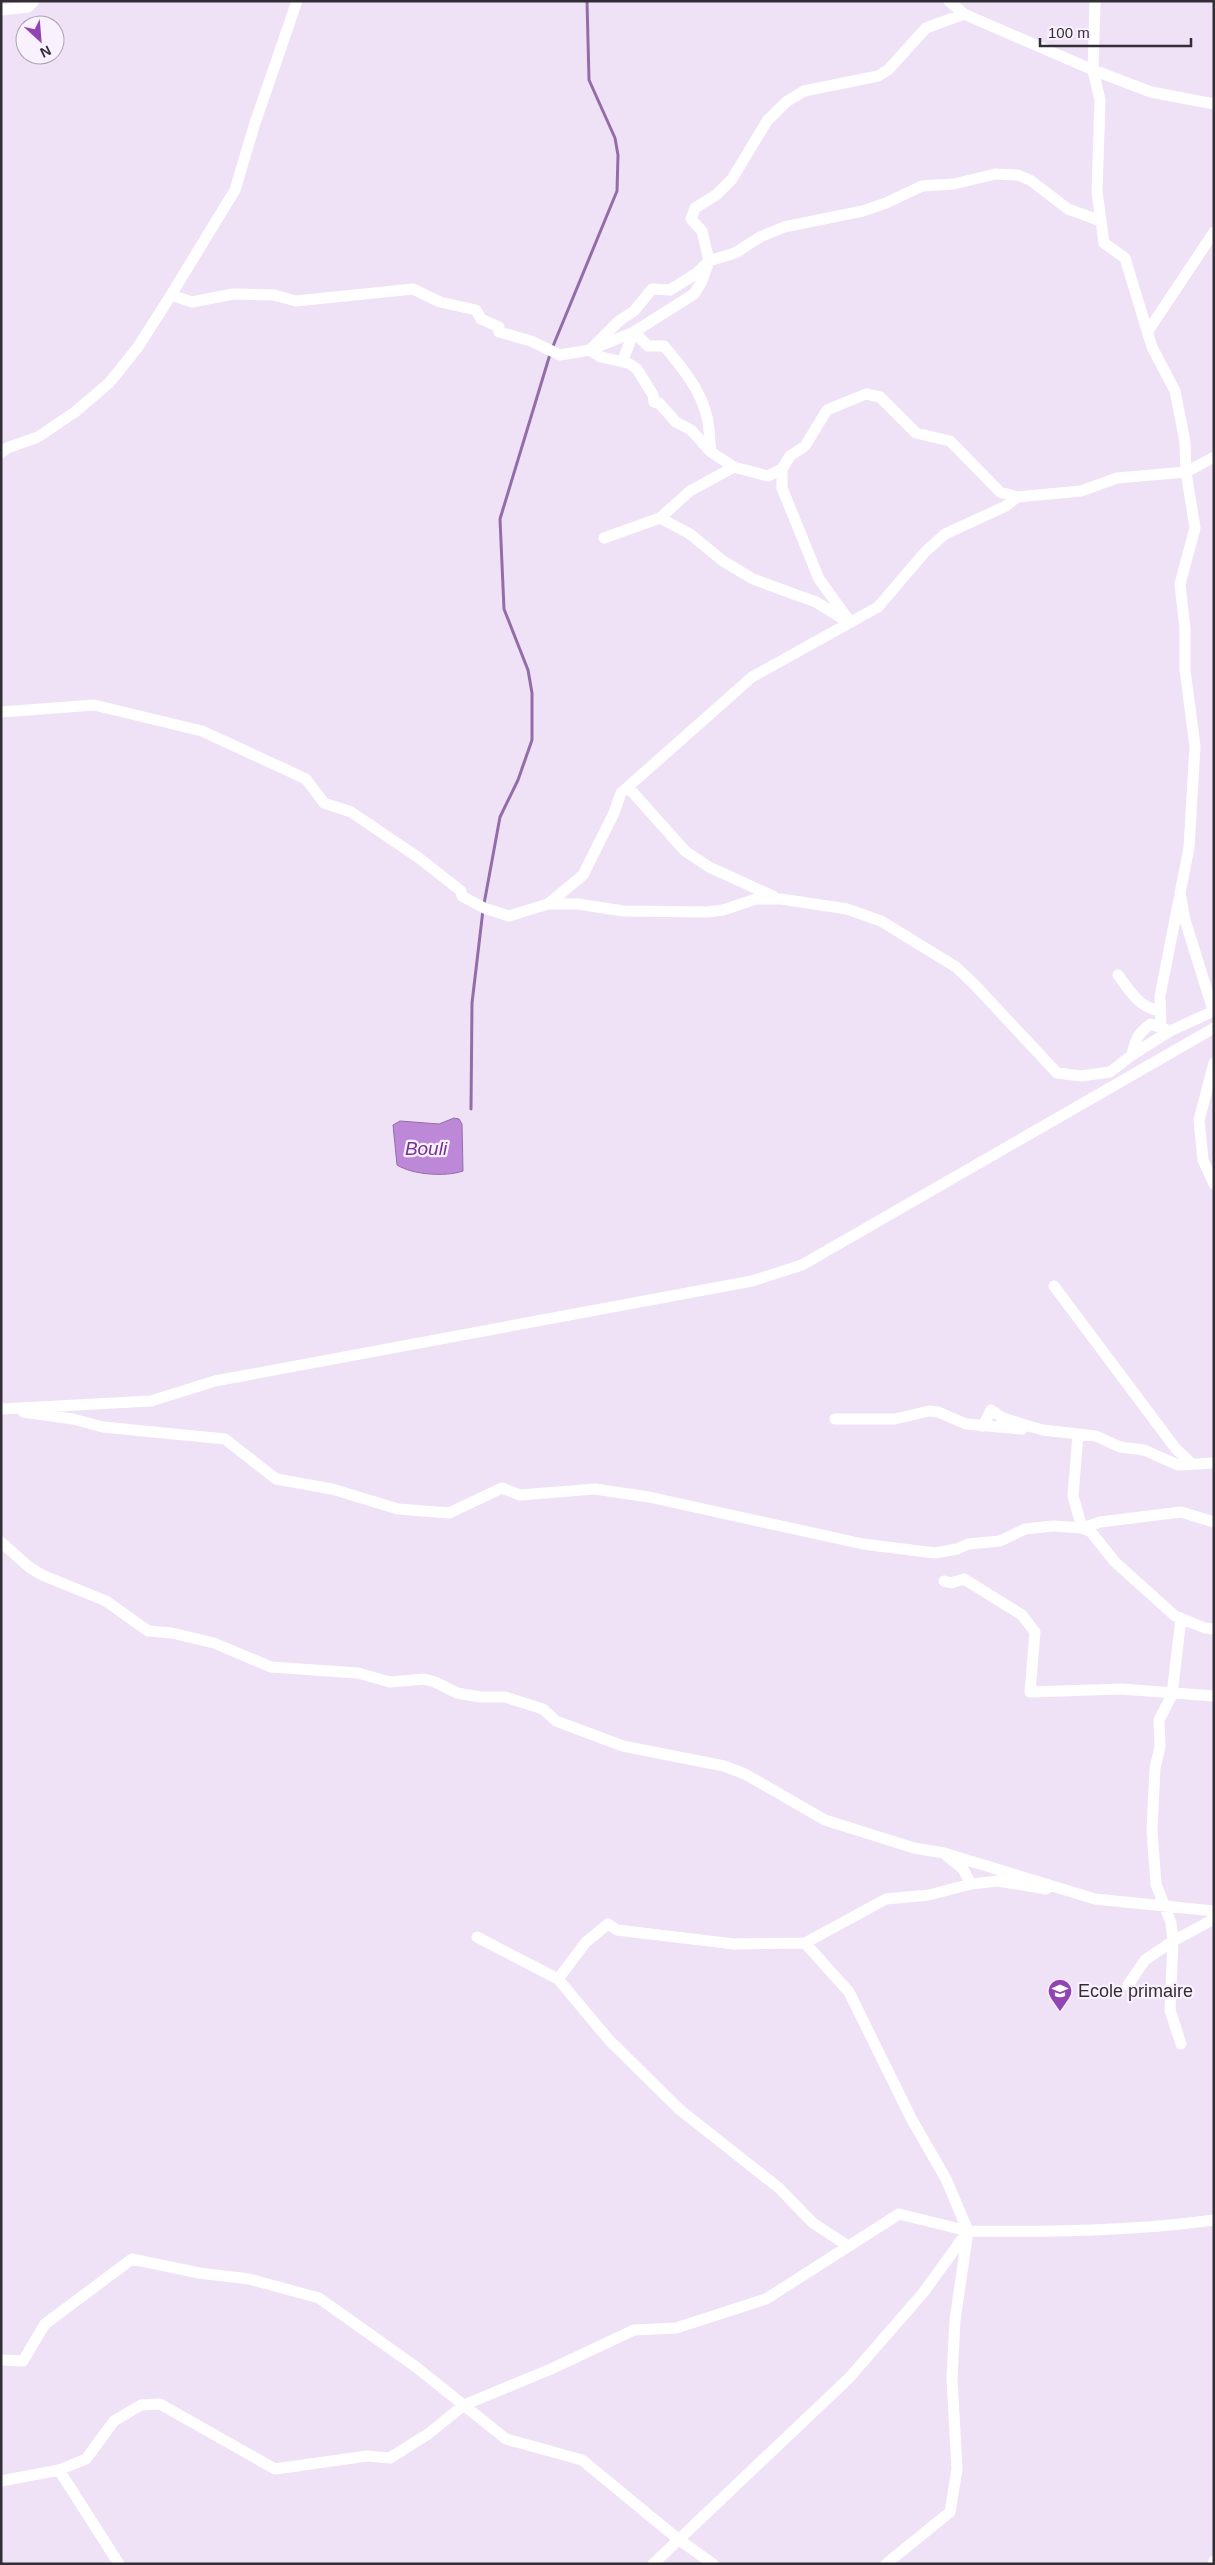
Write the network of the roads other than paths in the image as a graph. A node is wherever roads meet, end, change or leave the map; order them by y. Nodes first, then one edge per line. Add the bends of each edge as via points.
1 (34, 1) edge
2 (297, 1) edge
3 (948, 1) edge
4 (1096, 1) edge
5 (1, 10) edge
6 (964, 14) junction
7 (1093, 70) junction
8 (1214, 104) edge
9 (1101, 221) junction
10 (1214, 232) edge
11 (709, 261) junction
12 (172, 295) junction
13 (1148, 331) junction
14 (634, 332) junction
15 (590, 350) junction
16 (622, 362) junction
17 (711, 452) junction
18 (1, 453) edge
19 (1214, 458) edge
20 (734, 466) junction
21 (782, 469) junction
22 (1186, 472) junction
23 (1017, 497) junction
24 (660, 518) junction
25 (604, 538) dead end
26 (850, 622) junction
27 (1, 712) edge
28 (628, 787) junction
29 (1180, 892) junction
30 (781, 899) junction
31 (548, 904) junction
32 (1118, 975) dead end
33 (1160, 998) junction
34 (1136, 1001) junction
35 (1160, 1011) junction
36 (1214, 1011) edge
37 (1214, 1028) edge
38 (1166, 1029) junction
39 (1132, 1055) junction
40 (1164, 1057) junction
41 (1214, 1063) edge
42 (1214, 1184) edge
43 (1054, 1286) dead end
44 (6, 1409) edge
45 (835, 1418) dead end
46 (982, 1426) junction
47 (1043, 1430) junction
48 (1078, 1434) junction
49 (1192, 1464) junction
50 (1214, 1464) edge
51 (1214, 1522) edge
52 (1082, 1528) junction
53 (1, 1542) edge
54 (944, 1581) dead end
55 (1181, 1618) junction
56 (1214, 1629) edge
57 (1172, 1695) junction
58 (1214, 1696) edge
59 (944, 1853) junction
60 (972, 1884) junction
61 (1060, 1890) junction
62 (1165, 1907) junction
63 (1214, 1911) edge
64 (1214, 1919) edge
65 (477, 1937) dead end
66 (1173, 1941) junction
67 (805, 1943) junction
68 (558, 1979) junction
69 (1128, 1985) dead end
70 (1181, 2044) dead end
71 (1214, 2220) edge
72 (968, 2231) junction
73 (848, 2246) junction
74 (1, 2360) edge
75 (464, 2405) junction
76 (59, 2470) junction
77 (1, 2481) edge
78 (678, 2539) junction
79 (119, 2564) edge
80 (653, 2564) edge
81 (713, 2564) edge
82 (886, 2564) edge

1 - 5 street via 28,7
2 - 12 street via 235,190
3 - 6 street
4 - 7 street
6 - 7 street
6 - 11 street via 926,28 888,70 878,76 804,91 786,102 767,121 732,179 716,195 695,208 691,219 702,231
7 - 8 street via 1151,92
7 - 9 street via 1100,100 1097,192
9 - 11 street via 1068,209 1030,180 1018,175 996,174 954,184 922,186 886,204 863,211 784,227 735,253
9 - 13 street via 1104,243 1125,258
10 - 13 street
11 - 14 street via 694,294
11 - 15 street via 670,290 652,289 634,311 619,320
12 - 15 street via 192,302 233,294 274,295 296,301 413,289 440,302 476,310 481,319 499,327 499,332 560,355
12 - 18 street via 138,347 109,383 38,437
13 - 22 street via 1152,347 1175,391 1185,442
14 - 15 street
14 - 16 street
14 - 17 street via 648,346 664,346 691,382 707,417
15 - 16 street via 601,357
16 - 17 street via 637,369 654,402 659,403 676,422 691,430
17 - 20 street
19 - 22 street
20 - 21 street via 768,476
20 - 24 street via 690,491
21 - 23 street via 790,456 805,446 827,410 866,394 880,397 916,432 950,441 1000,492
21 - 26 street via 782,488 819,579
22 - 23 street via 1117,478 1081,491
22 - 29 street via 1195,528 1180,584 1194,746 1189,848
23 - 26 street via 1006,506 946,534 925,552 878,607
24 - 25 street
24 - 26 street via 690,534 723,562 752,580 816,602
26 - 28 street via 752,677
27 - 31 street via 94,705 202,731 306,779 324,803 351,812 420,858 462,896 484,908 509,916
28 - 30 street via 686,851 709,867
28 - 31 street via 621,793 583,875
29 - 33 street
29 - 36 street via 1185,920
30 - 31 street via 756,899 708,912 623,911 578,904
30 - 39 street via 847,909 881,921 956,967 1057,1073 1081,1076 1110,1072
32 - 34 street
33 - 34 street
33 - 35 street
34 - 35 street
35 - 38 street
36 - 38 street
37 - 40 street
38 - 39 street
38 - 39 street via 1151,1024 1140,1032
38 - 40 street
40 - 44 street via 802,1265 752,1281 215,1381 151,1401
41 - 42 street via 1199,1120 1203,1160
43 - 49 street via 1176,1449
44 - 52 street via 103,1427 225,1439 276,1479 332,1489 398,1509 449,1513 502,1488 520,1495 595,1489 648,1497 863,1544 935,1553 957,1550 968,1544 1000,1541 1025,1529
45 - 46 street via 895,1419 929,1411
46 - 47 street
46 - 47 street via 991,1410 1003,1418
47 - 48 street
48 - 49 street via 1096,1436 1120,1447 1144,1450 1178,1465
48 - 52 street via 1073,1496
49 - 50 street
51 - 52 street via 1181,1512 1100,1522
52 - 55 street via 1091,1532 1114,1562 1147,1592
53 - 59 street via 35,1571 106,1601 148,1630 214,1643 271,1667 358,1673 390,1682 424,1679 457,1692 480,1697 505,1697 543,1709 556,1721 622,1746 724,1766 745,1774 826,1820 914,1848
54 - 57 street via 951,1583 964,1579 1022,1615 1035,1632 1030,1692 1121,1689
55 - 56 street
55 - 57 street
57 - 58 street
57 - 62 street via 1159,1720 1160,1747 1155,1768 1152,1830 1153,1868
59 - 60 street via 963,1869
59 - 61 street via 1034,1879
60 - 61 street via 998,1881
60 - 67 street via 929,1895 886,1899
61 - 62 street via 1095,1899
62 - 63 street
62 - 66 street
64 - 66 street
65 - 68 street
66 - 69 street via 1145,1960
66 - 70 street via 1170,2010
67 - 68 street via 734,1944 617,1930 608,1924 586,1942
67 - 72 street via 849,1992 911,2118 946,2179
68 - 73 street via 609,2040 680,2109 779,2188 813,2223
71 - 72 street via 1178,2225 1038,2232
72 - 73 street via 898,2214
72 - 78 street via 923,2293 849,2378
72 - 82 street via 954,2320 952,2378 957,2468 950,2512
73 - 75 street via 766,2299 676,2328 634,2330
74 - 75 street via 23,2361 45,2324 132,2259 199,2273 250,2279 319,2298
75 - 76 street via 428,2434 390,2458 367,2456 275,2469 160,2404 140,2405 114,2421 86,2459
75 - 78 street via 506,2439 582,2460
76 - 77 street
76 - 79 street
78 - 80 street
78 - 81 street

